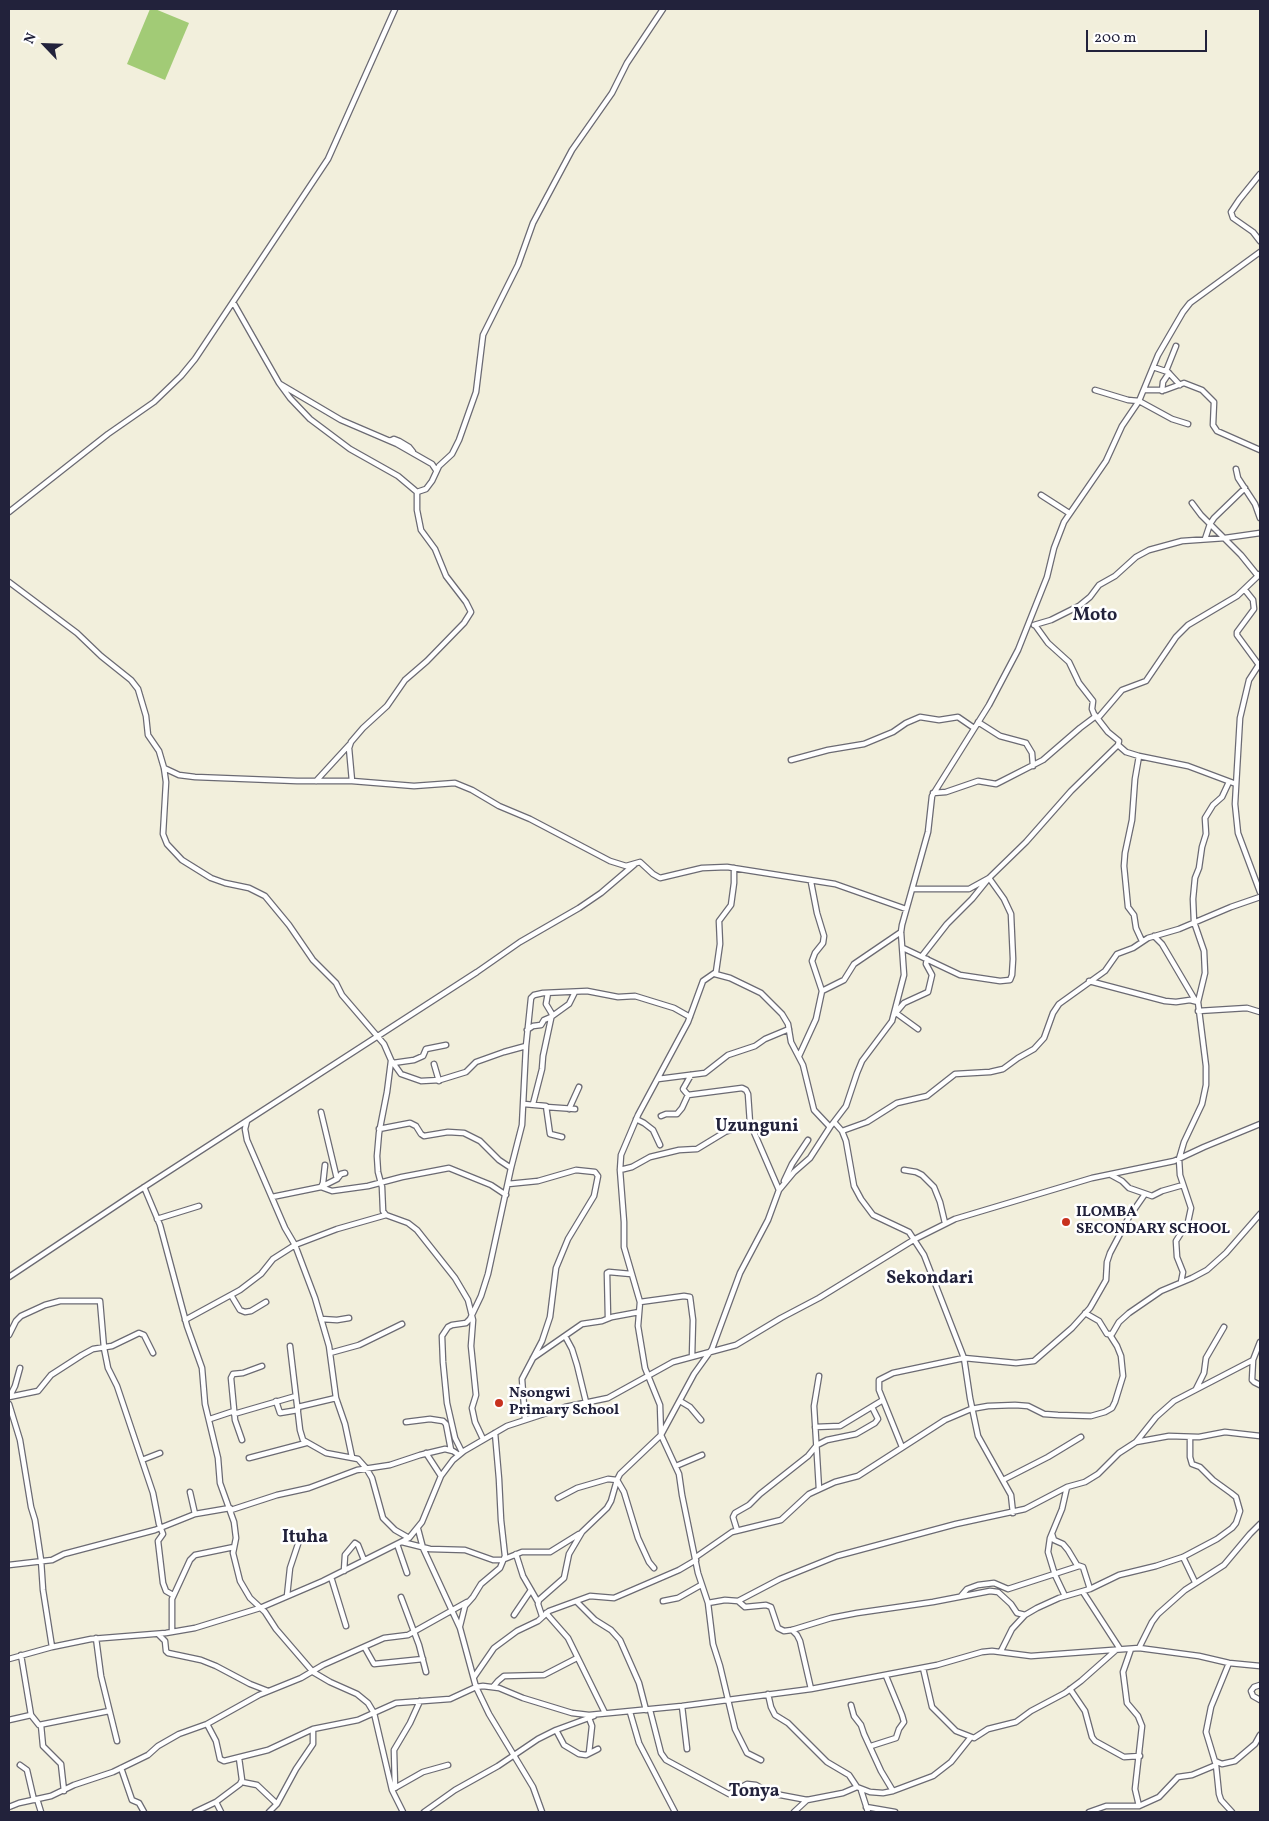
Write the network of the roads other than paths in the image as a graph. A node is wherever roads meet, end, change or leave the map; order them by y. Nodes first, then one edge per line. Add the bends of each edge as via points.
1 (395, 9) edge
2 (663, 9) edge
3 (1260, 174) edge
4 (1260, 241) edge
5 (1260, 252) edge
6 (233, 302) junction
7 (1176, 346) dead end
8 (1153, 367) junction
9 (1167, 372) junction
10 (279, 383) junction
11 (1180, 385) junction
12 (1095, 390) dead end
13 (1144, 390) junction
14 (1162, 391) junction
15 (1139, 401) junction
16 (1188, 424) dead end
17 (1260, 450) edge
18 (1236, 469) dead end
19 (436, 470) junction
20 (1245, 488) junction
21 (417, 492) junction
22 (1041, 495) dead end
23 (1192, 503) dead end
24 (9, 512) edge
25 (1069, 513) junction
26 (1260, 518) edge
27 (1210, 524) junction
28 (1260, 533) edge
29 (1225, 538) junction
30 (1205, 539) junction
31 (1259, 576) edge
32 (9, 582) edge
33 (1245, 590) junction
34 (1035, 625) junction
35 (1028, 626) junction
36 (1260, 664) edge
37 (1097, 717) junction
38 (978, 722) junction
39 (974, 728) junction
40 (350, 744) junction
41 (1118, 745) junction
42 (1139, 756) junction
43 (791, 760) dead end
44 (1034, 766) junction
45 (164, 768) junction
46 (316, 781) junction
47 (352, 781) junction
48 (1229, 782) junction
49 (1236, 784) junction
50 (933, 793) junction
51 (639, 861) junction
52 (734, 868) junction
53 (989, 878) junction
54 (811, 882) junction
55 (912, 889) junction
56 (1260, 892) edge
57 (1260, 897) edge
58 (906, 909) junction
59 (1194, 922) junction
60 (901, 932) junction
61 (1154, 936) junction
62 (1142, 941) junction
63 (903, 948) junction
64 (922, 956) junction
65 (927, 959) junction
66 (714, 974) junction
67 (1089, 981) junction
68 (822, 991) junction
69 (575, 992) junction
70 (548, 993) junction
71 (1196, 1001) junction
72 (1198, 1011) junction
73 (1260, 1012) edge
74 (895, 1014) junction
75 (552, 1017) junction
76 (690, 1017) junction
77 (789, 1029) junction
78 (918, 1029) dead end
79 (528, 1030) junction
80 (377, 1036) junction
81 (446, 1045) dead end
82 (526, 1046) junction
83 (799, 1056) junction
84 (392, 1061) junction
85 (434, 1064) dead end
86 (691, 1075) junction
87 (658, 1079) junction
88 (438, 1081) junction
89 (579, 1088) dead end
90 (688, 1095) junction
91 (524, 1104) junction
92 (533, 1104) junction
93 (546, 1107) junction
94 (569, 1109) junction
95 (575, 1109) dead end
96 (321, 1112) dead end
97 (661, 1116) dead end
98 (636, 1119) junction
99 (247, 1121) junction
100 (834, 1122) junction
101 (750, 1123) junction
102 (1260, 1124) edge
103 (830, 1127) junction
104 (380, 1129) junction
105 (842, 1130) junction
106 (562, 1137) dead end
107 (808, 1140) dead end
108 (660, 1145) dead end
109 (1179, 1159) junction
110 (325, 1165) dead end
111 (511, 1168) junction
112 (620, 1170) junction
113 (904, 1170) dead end
114 (345, 1173) dead end
115 (1109, 1174) junction
116 (336, 1180) junction
117 (381, 1182) junction
118 (508, 1184) junction
119 (782, 1184) junction
120 (1183, 1185) junction
121 (144, 1187) junction
122 (322, 1187) junction
123 (778, 1190) junction
124 (1145, 1194) junction
125 (506, 1195) junction
126 (272, 1197) junction
127 (199, 1206) dead end
128 (1260, 1214) edge
129 (386, 1215) junction
130 (157, 1219) junction
131 (945, 1223) junction
132 (915, 1239) junction
133 (295, 1245) junction
134 (631, 1274) junction
135 (9, 1277) edge
136 (1181, 1282) junction
137 (231, 1295) junction
138 (266, 1302) dead end
139 (640, 1302) junction
140 (639, 1312) junction
141 (1085, 1313) junction
142 (473, 1315) junction
143 (349, 1318) dead end
144 (608, 1318) junction
145 (321, 1319) junction
146 (185, 1320) junction
147 (402, 1324) dead end
148 (1224, 1327) dead end
149 (9, 1335) edge
150 (1110, 1335) junction
151 (565, 1336) junction
152 (1260, 1342) edge
153 (290, 1346) dead end
154 (104, 1348) junction
155 (330, 1352) junction
156 (152, 1353) dead end
157 (710, 1353) junction
158 (692, 1357) junction
159 (533, 1358) junction
160 (964, 1358) junction
161 (1253, 1360) junction
162 (262, 1366) dead end
163 (20, 1368) dead end
164 (647, 1376) junction
165 (818, 1376) dead end
166 (1260, 1385) edge
167 (1196, 1389) junction
168 (296, 1396) junction
169 (9, 1397) edge
170 (336, 1398) junction
171 (883, 1400) junction
172 (276, 1401) junction
173 (680, 1401) junction
174 (586, 1402) junction
175 (9, 1404) edge
176 (872, 1407) junction
177 (298, 1409) junction
178 (972, 1409) junction
179 (234, 1412) junction
180 (210, 1419) junction
181 (525, 1419) junction
182 (701, 1420) dead end
183 (406, 1422) dead end
184 (815, 1427) junction
185 (494, 1433) junction
186 (661, 1435) junction
187 (1260, 1436) edge
188 (1080, 1437) dead end
189 (1190, 1437) junction
190 (483, 1439) junction
191 (242, 1440) dead end
192 (1136, 1442) junction
193 (306, 1443) junction
194 (817, 1444) junction
195 (902, 1447) junction
196 (451, 1450) junction
197 (160, 1453) dead end
198 (426, 1453) junction
199 (460, 1453) junction
200 (702, 1455) dead end
201 (352, 1457) junction
202 (249, 1458) dead end
203 (142, 1460) junction
204 (676, 1466) junction
205 (366, 1468) junction
206 (441, 1476) junction
207 (616, 1480) junction
208 (1003, 1480) junction
209 (1067, 1487) junction
210 (819, 1489) junction
211 (190, 1492) dead end
212 (558, 1498) dead end
213 (230, 1509) junction
214 (1014, 1512) junction
215 (195, 1514) junction
216 (1260, 1524) edge
217 (160, 1528) junction
218 (418, 1529) junction
219 (737, 1530) junction
220 (582, 1532) junction
221 (1052, 1534) junction
222 (300, 1538) dead end
223 (409, 1538) junction
224 (400, 1543) junction
225 (505, 1544) junction
226 (234, 1547) junction
227 (423, 1548) junction
228 (515, 1555) junction
229 (1183, 1557) junction
230 (696, 1559) junction
231 (41, 1560) junction
232 (364, 1560) junction
233 (504, 1560) junction
234 (9, 1565) edge
235 (1079, 1566) junction
236 (654, 1568) dead end
237 (344, 1571) junction
238 (407, 1573) dead end
239 (1055, 1575) junction
240 (331, 1577) junction
241 (1196, 1582) junction
242 (702, 1585) junction
243 (1090, 1589) junction
244 (530, 1590) junction
245 (1083, 1592) junction
246 (173, 1595) junction
247 (287, 1596) junction
248 (961, 1596) junction
249 (1066, 1596) junction
250 (401, 1597) dead end
251 (663, 1601) dead end
252 (738, 1601) junction
253 (468, 1602) junction
254 (538, 1602) junction
255 (576, 1602) junction
256 (708, 1603) junction
257 (260, 1608) junction
258 (452, 1612) junction
259 (544, 1614) junction
260 (514, 1615) dead end
261 (1025, 1615) junction
262 (346, 1626) dead end
263 (460, 1628) junction
264 (792, 1630) junction
265 (172, 1632) junction
266 (414, 1632) junction
267 (158, 1634) junction
268 (96, 1638) junction
269 (52, 1647) junction
270 (365, 1648) junction
271 (1139, 1648) junction
272 (1118, 1649) junction
273 (1131, 1649) junction
274 (1000, 1651) junction
275 (21, 1655) junction
276 (577, 1658) junction
277 (9, 1659) edge
278 (424, 1659) junction
279 (1228, 1663) junction
280 (1260, 1666) edge
281 (923, 1668) junction
282 (313, 1672) junction
283 (426, 1672) dead end
284 (886, 1676) junction
285 (474, 1677) junction
286 (1260, 1685) edge
287 (476, 1687) junction
288 (493, 1687) junction
289 (811, 1689) junction
290 (1070, 1689) junction
291 (268, 1691) junction
292 (768, 1694) junction
293 (728, 1699) junction
294 (1260, 1700) edge
295 (420, 1701) junction
296 (851, 1705) dead end
297 (682, 1706) junction
298 (648, 1710) junction
299 (109, 1711) junction
300 (630, 1712) junction
301 (374, 1713) junction
302 (605, 1713) junction
303 (597, 1714) junction
304 (31, 1715) junction
305 (589, 1718) junction
306 (9, 1720) edge
307 (207, 1724) junction
308 (41, 1726) junction
309 (313, 1729) junction
310 (556, 1730) junction
311 (1260, 1735) edge
312 (970, 1737) junction
313 (117, 1741) dead end
314 (870, 1746) junction
315 (598, 1749) dead end
316 (687, 1749) dead end
317 (590, 1753) junction
318 (514, 1756) junction
319 (1140, 1756) junction
320 (239, 1758) junction
321 (760, 1760) dead end
322 (1216, 1763) junction
323 (20, 1765) dead end
324 (448, 1765) dead end
325 (121, 1768) junction
326 (242, 1782) junction
327 (859, 1788) junction
328 (394, 1789) junction
329 (64, 1791) junction
330 (892, 1791) junction
331 (35, 1800) junction
332 (807, 1800) junction
333 (216, 1802) junction
334 (277, 1804) junction
335 (1139, 1806) junction
336 (9, 1807) edge
337 (866, 1807) junction
338 (41, 1812) edge
339 (144, 1812) edge
340 (196, 1812) edge
341 (222, 1812) edge
342 (269, 1812) edge
343 (403, 1812) edge
344 (424, 1812) edge
345 (542, 1812) edge
346 (675, 1812) edge
347 (794, 1812) edge
348 (868, 1812) edge
349 (894, 1812) edge
350 (1089, 1812) edge
351 (1232, 1812) edge

1 - 6 street via 328,159
2 - 19 street via 626,63 612,93 576,142 533,223 518,265 483,335 478,382 462,431 452,454
3 - 4 street via 1231,212 1233,218
5 - 8 street via 1190,303
6 - 10 street
6 - 24 street via 195,360 166,392
7 - 9 street
8 - 9 street
8 - 13 street
9 - 11 street
9 - 14 street
10 - 19 street via 347,423 432,464
10 - 21 street via 315,423 350,449 398,476
11 - 14 street
11 - 17 street via 1184,383 1200,389 1211,398 1214,406 1212,425 1217,431
12 - 15 street
13 - 14 street
13 - 15 street
15 - 16 street
15 - 25 street via 1101,468
18 - 20 street
19 - 21 street via 429,486
20 - 26 street
20 - 27 street
21 - 40 street via 421,530 470,612 464,623 405,680 387,706
22 - 25 street
23 - 27 street
25 - 35 street
27 - 29 street
27 - 30 street
28 - 29 street
29 - 30 street
29 - 31 street
30 - 34 street via 1142,553 1099,585 1078,606
31 - 33 street
32 - 45 street via 69,627 134,683 141,696 148,735 159,751
33 - 36 street via 1253,600 1254,608 1237,636
33 - 37 street via 1188,625 1146,681 1122,690
34 - 35 street
34 - 37 street via 1069,662 1093,701 1092,711
35 - 38 street
36 - 49 street via 1249,680 1240,718
37 - 41 street via 1119,741
37 - 44 street
38 - 39 street
38 - 44 street via 1000,736 1026,743
39 - 43 street via 958,717 920,718 864,744
39 - 50 street
40 - 46 street
40 - 47 street
41 - 42 street
41 - 53 street
42 - 48 street via 1188,766
42 - 62 street via 1124,866 1128,907 1134,915
44 - 50 street via 998,783 978,781 951,791
45 - 46 street via 183,776
45 - 80 street via 163,834 172,851 211,878 249,888 265,896
46 - 47 street
47 - 51 street via 414,786 460,785 610,861 626,866
48 - 49 street
48 - 59 street via 1205,818 1206,834 1195,878
49 - 56 street via 1237,825
50 - 55 street via 928,832
51 - 52 street via 660,878 709,867
51 - 80 street via 601,893
52 - 54 street
52 - 66 street via 731,905 719,921 720,947
53 - 55 street via 969,889
53 - 64 street
53 - 65 street via 1011,914 1013,959 1010,980 960,975
54 - 58 street via 835,884
54 - 68 street via 824,936 812,961
55 - 58 street
57 - 59 street
58 - 60 street
59 - 61 street
59 - 71 street via 1203,945 1205,973
60 - 63 street
60 - 68 street via 854,964 844,980
61 - 62 street
61 - 71 street
62 - 67 street via 1117,954 1105,971
63 - 64 street
63 - 74 street via 904,975
64 - 65 street
65 - 74 street via 932,975 928,992 904,1003
66 - 76 street via 704,981
66 - 77 street via 761,993 782,1014
67 - 71 street via 1165,1001
67 - 105 street via 1055,1008 1041,1042 1003,1069 955,1074 927,1096 897,1103 866,1122
68 - 83 street via 816,1019
69 - 70 street
69 - 75 street via 570,1002
69 - 76 street via 639,996
70 - 75 street via 546,1004
70 - 79 street via 531,996
71 - 72 street
72 - 73 street via 1247,1008
72 - 109 street via 1206,1085 1202,1104
74 - 78 street
74 - 100 street via 862,1061 848,1102
75 - 79 street
75 - 92 street
76 - 87 street
77 - 83 street via 791,1042
77 - 86 street via 728,1055 705,1073
79 - 82 street
80 - 84 street
80 - 99 street
81 - 84 street via 426,1048 423,1056 414,1060
82 - 88 street via 476,1062 466,1072
82 - 91 street
83 - 103 street via 814,1110
84 - 88 street via 398,1072 409,1078
84 - 104 street
85 - 88 street
86 - 87 street
86 - 90 street via 683,1089
87 - 98 street
89 - 94 street
90 - 97 street via 677,1114
90 - 101 street via 744,1089 748,1094
91 - 92 street
91 - 111 street via 521,1134
92 - 93 street
93 - 94 street
93 - 106 street via 550,1134
94 - 95 street
96 - 116 street
98 - 108 street via 653,1130
98 - 112 street via 621,1155
99 - 121 street
99 - 126 street via 247,1140
100 - 103 street
100 - 105 street
101 - 112 street via 725,1132 697,1149 650,1157
101 - 123 street
102 - 109 street
103 - 119 street via 810,1158
104 - 111 street via 410,1123 424,1136 464,1133 480,1141
104 - 117 street via 377,1165
105 - 132 street via 854,1186 861,1200 874,1215 909,1232
107 - 119 street
109 - 115 street
109 - 120 street
110 - 122 street
111 - 118 street
112 - 134 street via 624,1247
113 - 131 street via 922,1175 934,1187
114 - 116 street
115 - 124 street via 1129,1188
115 - 131 street
116 - 122 street
117 - 122 street via 332,1191
117 - 125 street via 449,1168 492,1185
117 - 129 street
118 - 125 street
118 - 159 street via 538,1181 576,1170 595,1172 598,1176 594,1196 556,1268 550,1317
119 - 123 street
120 - 124 street via 1154,1196
120 - 136 street via 1191,1208 1185,1228 1176,1240 1183,1272
121 - 130 street
121 - 135 street
122 - 126 street
123 - 157 street via 768,1220 740,1273
124 - 141 street via 1128,1217 1108,1258 1104,1286
125 - 142 street via 488,1274
126 - 133 street
127 - 130 street
128 - 136 street via 1211,1266
129 - 133 street
129 - 142 street via 417,1230 455,1278
130 - 146 street
131 - 132 street
132 - 157 street via 744,1341
132 - 160 street
133 - 137 street via 276,1256 259,1276
133 - 145 street
134 - 139 street
134 - 144 street via 607,1273
136 - 150 street via 1128,1313
137 - 138 street via 240,1310 245,1312
137 - 146 street
139 - 140 street
139 - 158 street via 690,1297
140 - 144 street
140 - 164 street via 639,1335
141 - 150 street via 1099,1321
141 - 160 street via 1034,1361 1016,1363
142 - 190 street via 471,1346 476,1397 472,1408
142 - 199 street via 466,1323 448,1327 442,1339 447,1403
143 - 145 street
144 - 151 street via 582,1324
145 - 155 street
146 - 180 street via 202,1368 205,1404
147 - 155 street via 359,1345
148 - 167 street via 1206,1358 1204,1373
149 - 154 street via 19,1319 45,1305 60,1301 97,1300 101,1304
150 - 178 street via 1121,1356 1123,1376 1116,1402 1105,1412 1091,1416 1044,1414 1028,1406 1015,1405
151 - 159 street
151 - 174 street via 577,1365
152 - 161 street
153 - 168 street
154 - 156 street via 140,1332
154 - 169 street via 82,1354 51,1375 38,1390
154 - 203 street via 108,1368
155 - 170 street
157 - 158 street
157 - 173 street
158 - 164 street via 673,1362
159 - 181 street via 522,1379
160 - 171 street via 884,1376 878,1383
160 - 178 street
161 - 166 street via 1252,1380
161 - 167 street
162 - 179 street via 232,1376
163 - 169 street
164 - 174 street via 613,1396
164 - 186 street via 660,1405
165 - 184 street
167 - 192 street via 1164,1410
168 - 172 street
168 - 177 street
170 - 177 street
170 - 201 street
171 - 176 street
171 - 195 street
172 - 177 street via 280,1413
172 - 179 street
173 - 182 street
173 - 186 street
174 - 181 street
175 - 231 street via 20,1440
176 - 184 street via 840,1426
176 - 194 street via 878,1419 875,1423 856,1434
177 - 193 street via 302,1437
178 - 195 street via 945,1420
178 - 208 street via 978,1436
179 - 180 street
179 - 191 street
180 - 213 street via 220,1483
181 - 185 street
183 - 196 street via 445,1422
184 - 194 street
185 - 190 street
185 - 225 street
186 - 204 street
186 - 207 street
187 - 189 street via 1224,1432
188 - 208 street
189 - 192 street via 1170,1436
189 - 229 street via 1192,1464 1232,1493 1240,1511 1236,1524 1226,1534
190 - 199 street
192 - 209 street via 1091,1479
193 - 201 street via 326,1453
193 - 202 street
194 - 210 street
194 - 219 street via 808,1456 735,1513
195 - 210 street via 858,1476
196 - 198 street
196 - 199 street
197 - 203 street
198 - 205 street via 390,1465
198 - 206 street
199 - 206 street
200 - 204 street
201 - 205 street
203 - 217 street
204 - 230 street
205 - 213 street via 310,1488
205 - 223 street via 376,1489 383,1518
206 - 218 street
207 - 212 street via 608,1479 577,1488
207 - 220 street via 607,1508
207 - 236 street via 624,1492 638,1538
208 - 214 street via 1011,1495
209 - 214 street
209 - 221 street
210 - 219 street via 802,1499 782,1520
211 - 215 street
213 - 215 street
213 - 226 street via 236,1532
214 - 252 street via 841,1554 780,1579
215 - 217 street
216 - 241 street via 1224,1565
217 - 231 street via 52,1560
217 - 246 street via 163,1534 158,1540 163,1582 166,1591
218 - 223 street
218 - 227 street
219 - 230 street
220 - 228 street via 550,1552
220 - 254 street via 570,1554 564,1578
221 - 235 street
221 - 239 street via 1048,1552
222 - 247 street via 290,1568
223 - 224 street
224 - 227 street
224 - 232 street
224 - 238 street
225 - 228 street
225 - 233 street
226 - 246 street via 191,1557
226 - 257 street via 240,1581
227 - 233 street via 466,1550 493,1560
227 - 258 street
228 - 233 street
228 - 244 street
229 - 241 street
229 - 243 street via 1119,1575
230 - 242 street
230 - 255 street via 679,1570 614,1598 592,1596
231 - 234 street
231 - 269 street
232 - 237 street
232 - 237 street via 358,1544 355,1544 345,1555
233 - 253 street
235 - 239 street
235 - 243 street via 1083,1568
237 - 240 street
239 - 248 street via 1008,1589 985,1583 966,1589
239 - 249 street
240 - 247 street
240 - 262 street
241 - 271 street via 1158,1614
242 - 251 street via 678,1598
242 - 256 street
243 - 245 street
244 - 254 street
244 - 260 street
245 - 249 street
245 - 272 street
246 - 265 street
247 - 257 street
248 - 261 street via 996,1591 1017,1613
248 - 264 street via 831,1618
249 - 261 street
250 - 266 street
252 - 256 street
252 - 264 street via 745,1607 771,1607 778,1628 781,1631
253 - 258 street
253 - 263 street
254 - 259 street
255 - 259 street
255 - 298 street via 620,1640 640,1683
256 - 293 street via 713,1644
257 - 265 street
257 - 282 street
258 - 263 street
258 - 266 street
259 - 276 street via 566,1636
259 - 285 street via 494,1648
261 - 274 street via 1012,1629
263 - 285 street
264 - 289 street via 800,1641
265 - 267 street
266 - 270 street via 387,1637
266 - 278 street
267 - 268 street
267 - 291 street via 165,1641 167,1652 216,1666
268 - 269 street
268 - 299 street
269 - 275 street
270 - 278 street via 374,1664
270 - 282 street via 323,1664
271 - 273 street
271 - 279 street
272 - 273 street
272 - 274 street via 1031,1656
272 - 290 street
273 - 319 street via 1123,1667 1123,1680 1127,1703 1141,1722
274 - 281 street via 982,1652
275 - 277 street
275 - 304 street
276 - 288 street via 544,1676 504,1676
276 - 302 street
278 - 283 street
279 - 280 street
279 - 322 street via 1207,1721 1207,1737
281 - 284 street
281 - 312 street via 932,1706 954,1729
282 - 291 street
282 - 301 street via 357,1694 368,1702
284 - 289 street
284 - 314 street via 904,1722 896,1738
285 - 287 street
286 - 294 street via 1251,1690 1253,1696
287 - 288 street
287 - 295 street via 450,1699
287 - 318 street
288 - 303 street via 572,1713
289 - 292 street
290 - 312 street via 1016,1722
290 - 319 street via 1085,1711 1095,1740 1124,1757
291 - 307 street
292 - 293 street
292 - 327 street via 775,1715
293 - 297 street
293 - 321 street via 742,1745 750,1756
295 - 301 street via 396,1703
295 - 328 street via 394,1749
296 - 314 street
297 - 298 street
297 - 316 street
298 - 300 street
298 - 332 street via 666,1760 729,1794 747,1784 770,1793
299 - 308 street
299 - 313 street
300 - 302 street
300 - 346 street via 639,1743
301 - 309 street via 358,1720
301 - 328 street
302 - 303 street
303 - 305 street
304 - 306 street
304 - 308 street
305 - 310 street
305 - 317 street via 592,1726
307 - 320 street via 216,1741 220,1759
307 - 325 street via 179,1734
308 - 329 street via 43,1746 61,1764
309 - 320 street via 268,1750
309 - 334 street via 313,1744
310 - 317 street via 564,1745 579,1754
310 - 318 street
311 - 322 street via 1255,1744 1234,1761
312 - 330 street via 941,1771
314 - 330 street
315 - 317 street
318 - 344 street
318 - 345 street via 533,1787
319 - 335 street via 1135,1789
320 - 326 street
322 - 335 street via 1193,1775 1178,1776 1159,1797
322 - 351 street via 1219,1794
323 - 331 street via 27,1770
324 - 328 street via 424,1772
325 - 329 street
325 - 339 street via 132,1800 140,1804
326 - 333 street
326 - 334 street via 257,1785
327 - 330 street via 876,1793
327 - 332 street
327 - 337 street
328 - 343 street
329 - 331 street
331 - 336 street
331 - 338 street
332 - 347 street
333 - 340 street
333 - 341 street
334 - 342 street
335 - 350 street via 1106,1806
337 - 348 street
337 - 349 street

